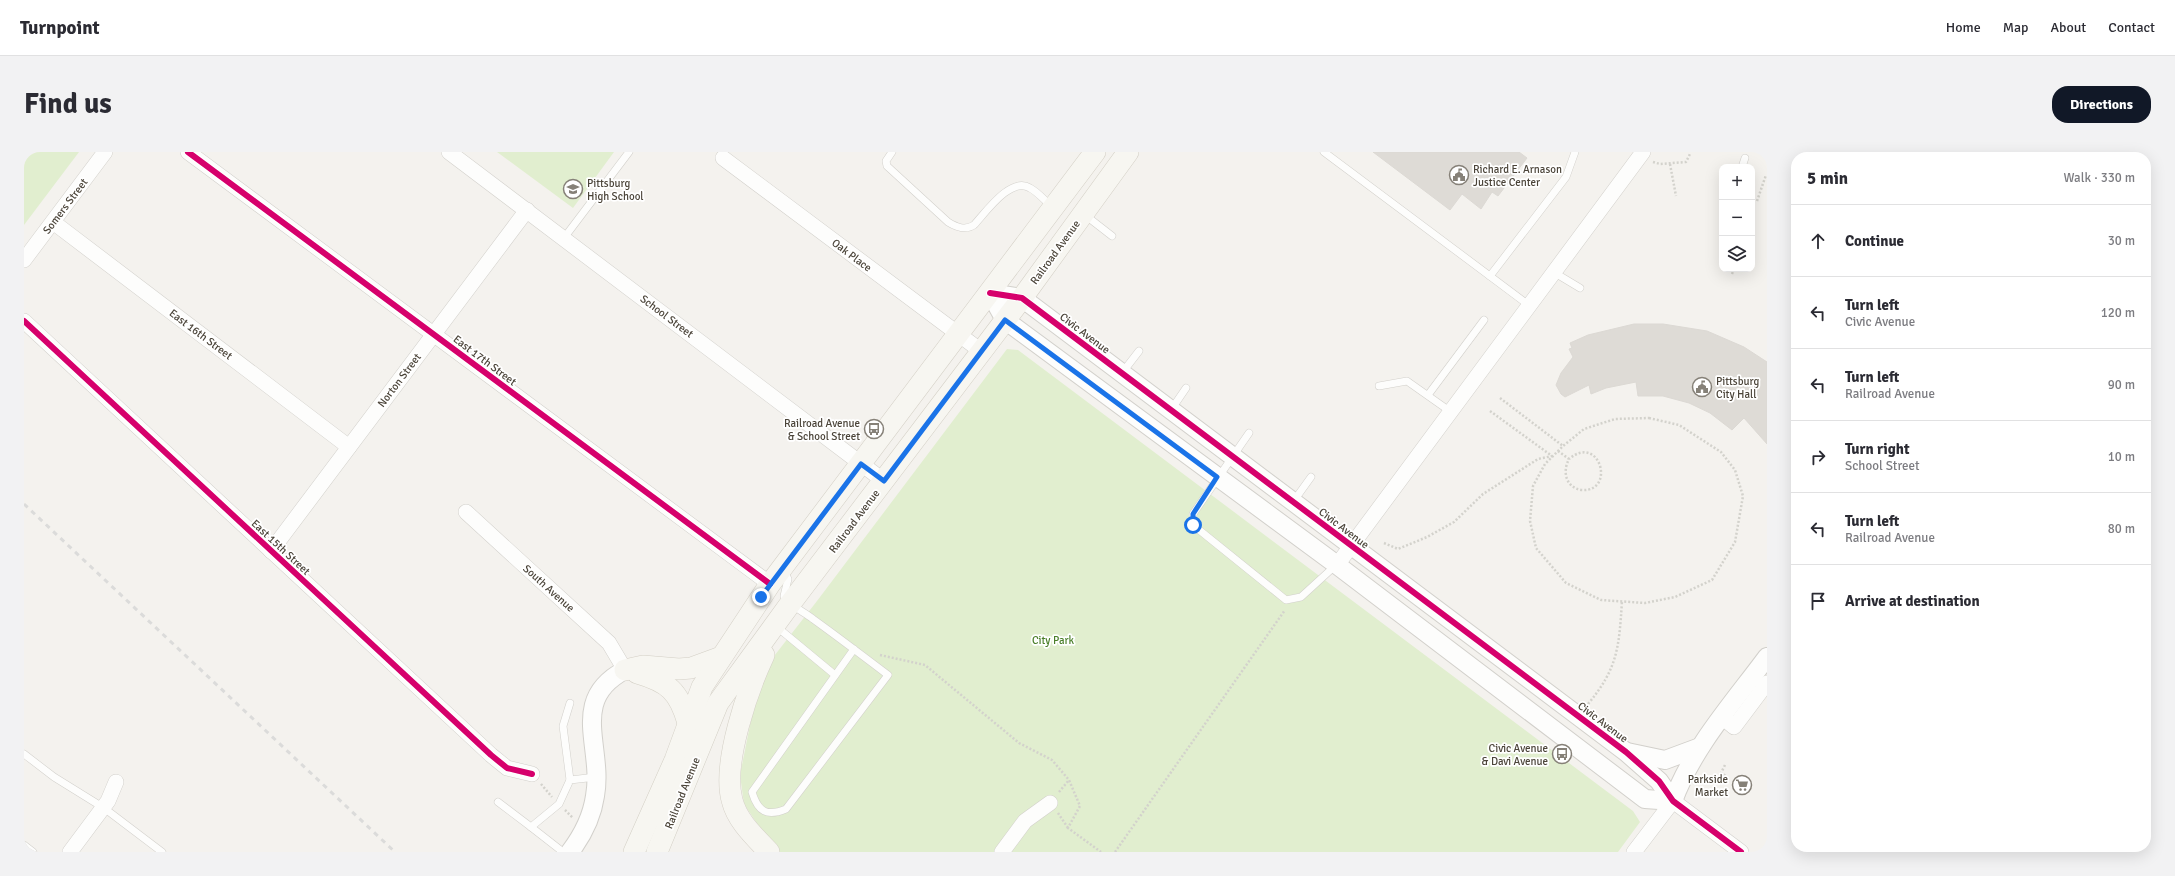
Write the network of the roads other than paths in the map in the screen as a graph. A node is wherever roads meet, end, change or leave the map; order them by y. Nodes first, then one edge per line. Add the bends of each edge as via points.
1 (105, 152) edge
2 (188, 152) edge
3 (449, 152) edge
4 (629, 152) edge
5 (892, 152) edge
6 (1128, 152) edge
7 (1324, 152) edge
8 (1575, 152) edge
9 (1089, 154) edge
10 (1646, 156) edge
11 (723, 158) dead end
12 (1745, 158) dead end
13 (1743, 164) edge
14 (1053, 208) junction
15 (528, 210) junction
16 (1083, 214) junction
17 (53, 222) junction
18 (1112, 236) dead end
19 (564, 238) junction
20 (24, 260) edge
21 (1554, 273) junction
22 (1490, 276) junction
23 (1580, 288) dead end
24 (990, 293) junction
25 (1022, 298) junction
26 (1530, 306) junction
27 (1005, 320) junction
28 (1484, 320) dead end
29 (24, 321) edge
30 (958, 333) junction
31 (433, 334) junction
32 (1139, 351) dead end
33 (981, 352) junction
34 (1122, 374) junction
35 (1379, 386) dead end
36 (1186, 388) dead end
37 (1428, 395) junction
38 (1171, 410) junction
39 (1451, 412) junction
40 (1249, 433) dead end
41 (349, 446) junction
42 (1232, 456) junction
43 (861, 464) junction
44 (1217, 477) junction
45 (1311, 478) dead end
46 (884, 481) junction
47 (1293, 502) junction
48 (466, 512) dead end
49 (1351, 545) junction
50 (271, 551) junction
51 (1337, 565) junction
52 (776, 577) junction
53 (784, 614) junction
54 (854, 649) junction
55 (720, 657) junction
56 (1767, 657) edge
57 (625, 670) junction
58 (835, 675) junction
59 (1767, 683) edge
60 (570, 703) dead end
61 (1722, 717) junction
62 (688, 723) junction
63 (1700, 747) junction
64 (1626, 752) junction
65 (24, 754) edge
66 (532, 774) dead end
67 (596, 777) junction
68 (570, 780) junction
69 (116, 782) dead end
70 (1673, 800) junction
71 (498, 802) dead end
72 (1050, 803) dead end
73 (104, 808) junction
74 (531, 828) junction
75 (24, 845) edge
76 (33, 852) edge
77 (70, 852) edge
78 (162, 852) edge
79 (563, 852) edge
80 (570, 852) edge
81 (634, 852) edge
82 (657, 852) edge
83 (769, 852) edge
84 (1002, 852) edge
85 (1634, 852) edge
86 (1741, 852) edge

1 - 17 street, Somers Street
2 - 31 street, East 17th Street
3 - 15 street, School Street
4 - 19 lane
5 - 14 lane via 886,161 887,166 957,228 970,227 1013,187 1023,185 1030,188
6 - 16 main road, Railroad Avenue
7 - 22 lane
8 - 22 lane via 1566,177
9 - 14 main road, Railroad Avenue
10 - 21 street
11 - 30 street, Oak Place
12 - 13 lane
14 - 24 main road, Railroad Avenue
15 - 19 street, School Street
15 - 31 street, Norton Street
16 - 18 lane
16 - 25 main road, Railroad Avenue
17 - 20 street, Somers Street
17 - 41 street, East 16th Street
19 - 43 street, School Street
21 - 23 lane
21 - 26 street
22 - 26 lane
24 - 25 street, Civic Avenue
24 - 27 street
24 - 30 main road, Railroad Avenue
25 - 27 main road, Railroad Avenue
25 - 34 street, Civic Avenue
26 - 39 street
27 - 33 main road, Railroad Avenue
27 - 44 street
28 - 37 lane
29 - 50 street, East 15th Street
30 - 33 street, Oak Place
30 - 43 main road, Railroad Avenue
31 - 41 street, Norton Street
31 - 52 street, East 17th Street
32 - 34 lane
33 - 46 main road, Railroad Avenue
34 - 38 street, Civic Avenue
35 - 37 lane via 1407,381
36 - 38 lane
37 - 39 lane
38 - 42 street, Civic Avenue
39 - 49 street
40 - 42 lane
41 - 50 street, Norton Street
42 - 44 lane
42 - 47 street, Civic Avenue
43 - 46 street, School Street
43 - 52 main road, Railroad Avenue
44 - 51 street
44 - 51 lane via 1193,514 1193,525 1286,600 1301,597
45 - 47 lane
46 - 53 main road, Railroad Avenue
47 - 49 street, Civic Avenue
48 - 57 street, South Avenue via 609,643
49 - 51 street
49 - 64 street, Civic Avenue
50 - 66 street, East 15th Street via 491,755 507,768
51 - 70 street via 1645,799
52 - 53 lane via 788,579 784,596
52 - 55 main road, Railroad Avenue
53 - 54 lane
53 - 58 lane
53 - 82 main road, Railroad Avenue via 718,703
53 - 83 main road via 748,693 733,751 730,779 732,801 741,820
54 - 58 lane
54 - 58 lane via 888,675 786,809 775,814 761,810 752,792
55 - 57 main road via 691,668 643,666
55 - 62 main road, Railroad Avenue via 702,687
56 - 61 street
57 - 62 main road via 657,678 668,685 684,708
57 - 67 street via 611,677 596,694 592,712
59 - 61 street via 1734,727
60 - 68 lane via 563,726
61 - 63 street
62 - 81 main road, Railroad Avenue via 672,767
63 - 64 street via 1665,760
63 - 70 street via 1683,775
64 - 70 street, Civic Avenue via 1659,781
65 - 73 lane via 54,777
67 - 68 lane
67 - 80 street via 596,796 591,813 581,836
68 - 74 lane via 559,804
69 - 73 street
70 - 85 street
70 - 86 street
71 - 74 lane
72 - 84 street via 1025,821
73 - 77 street
73 - 78 lane
74 - 79 lane
75 - 76 lane

